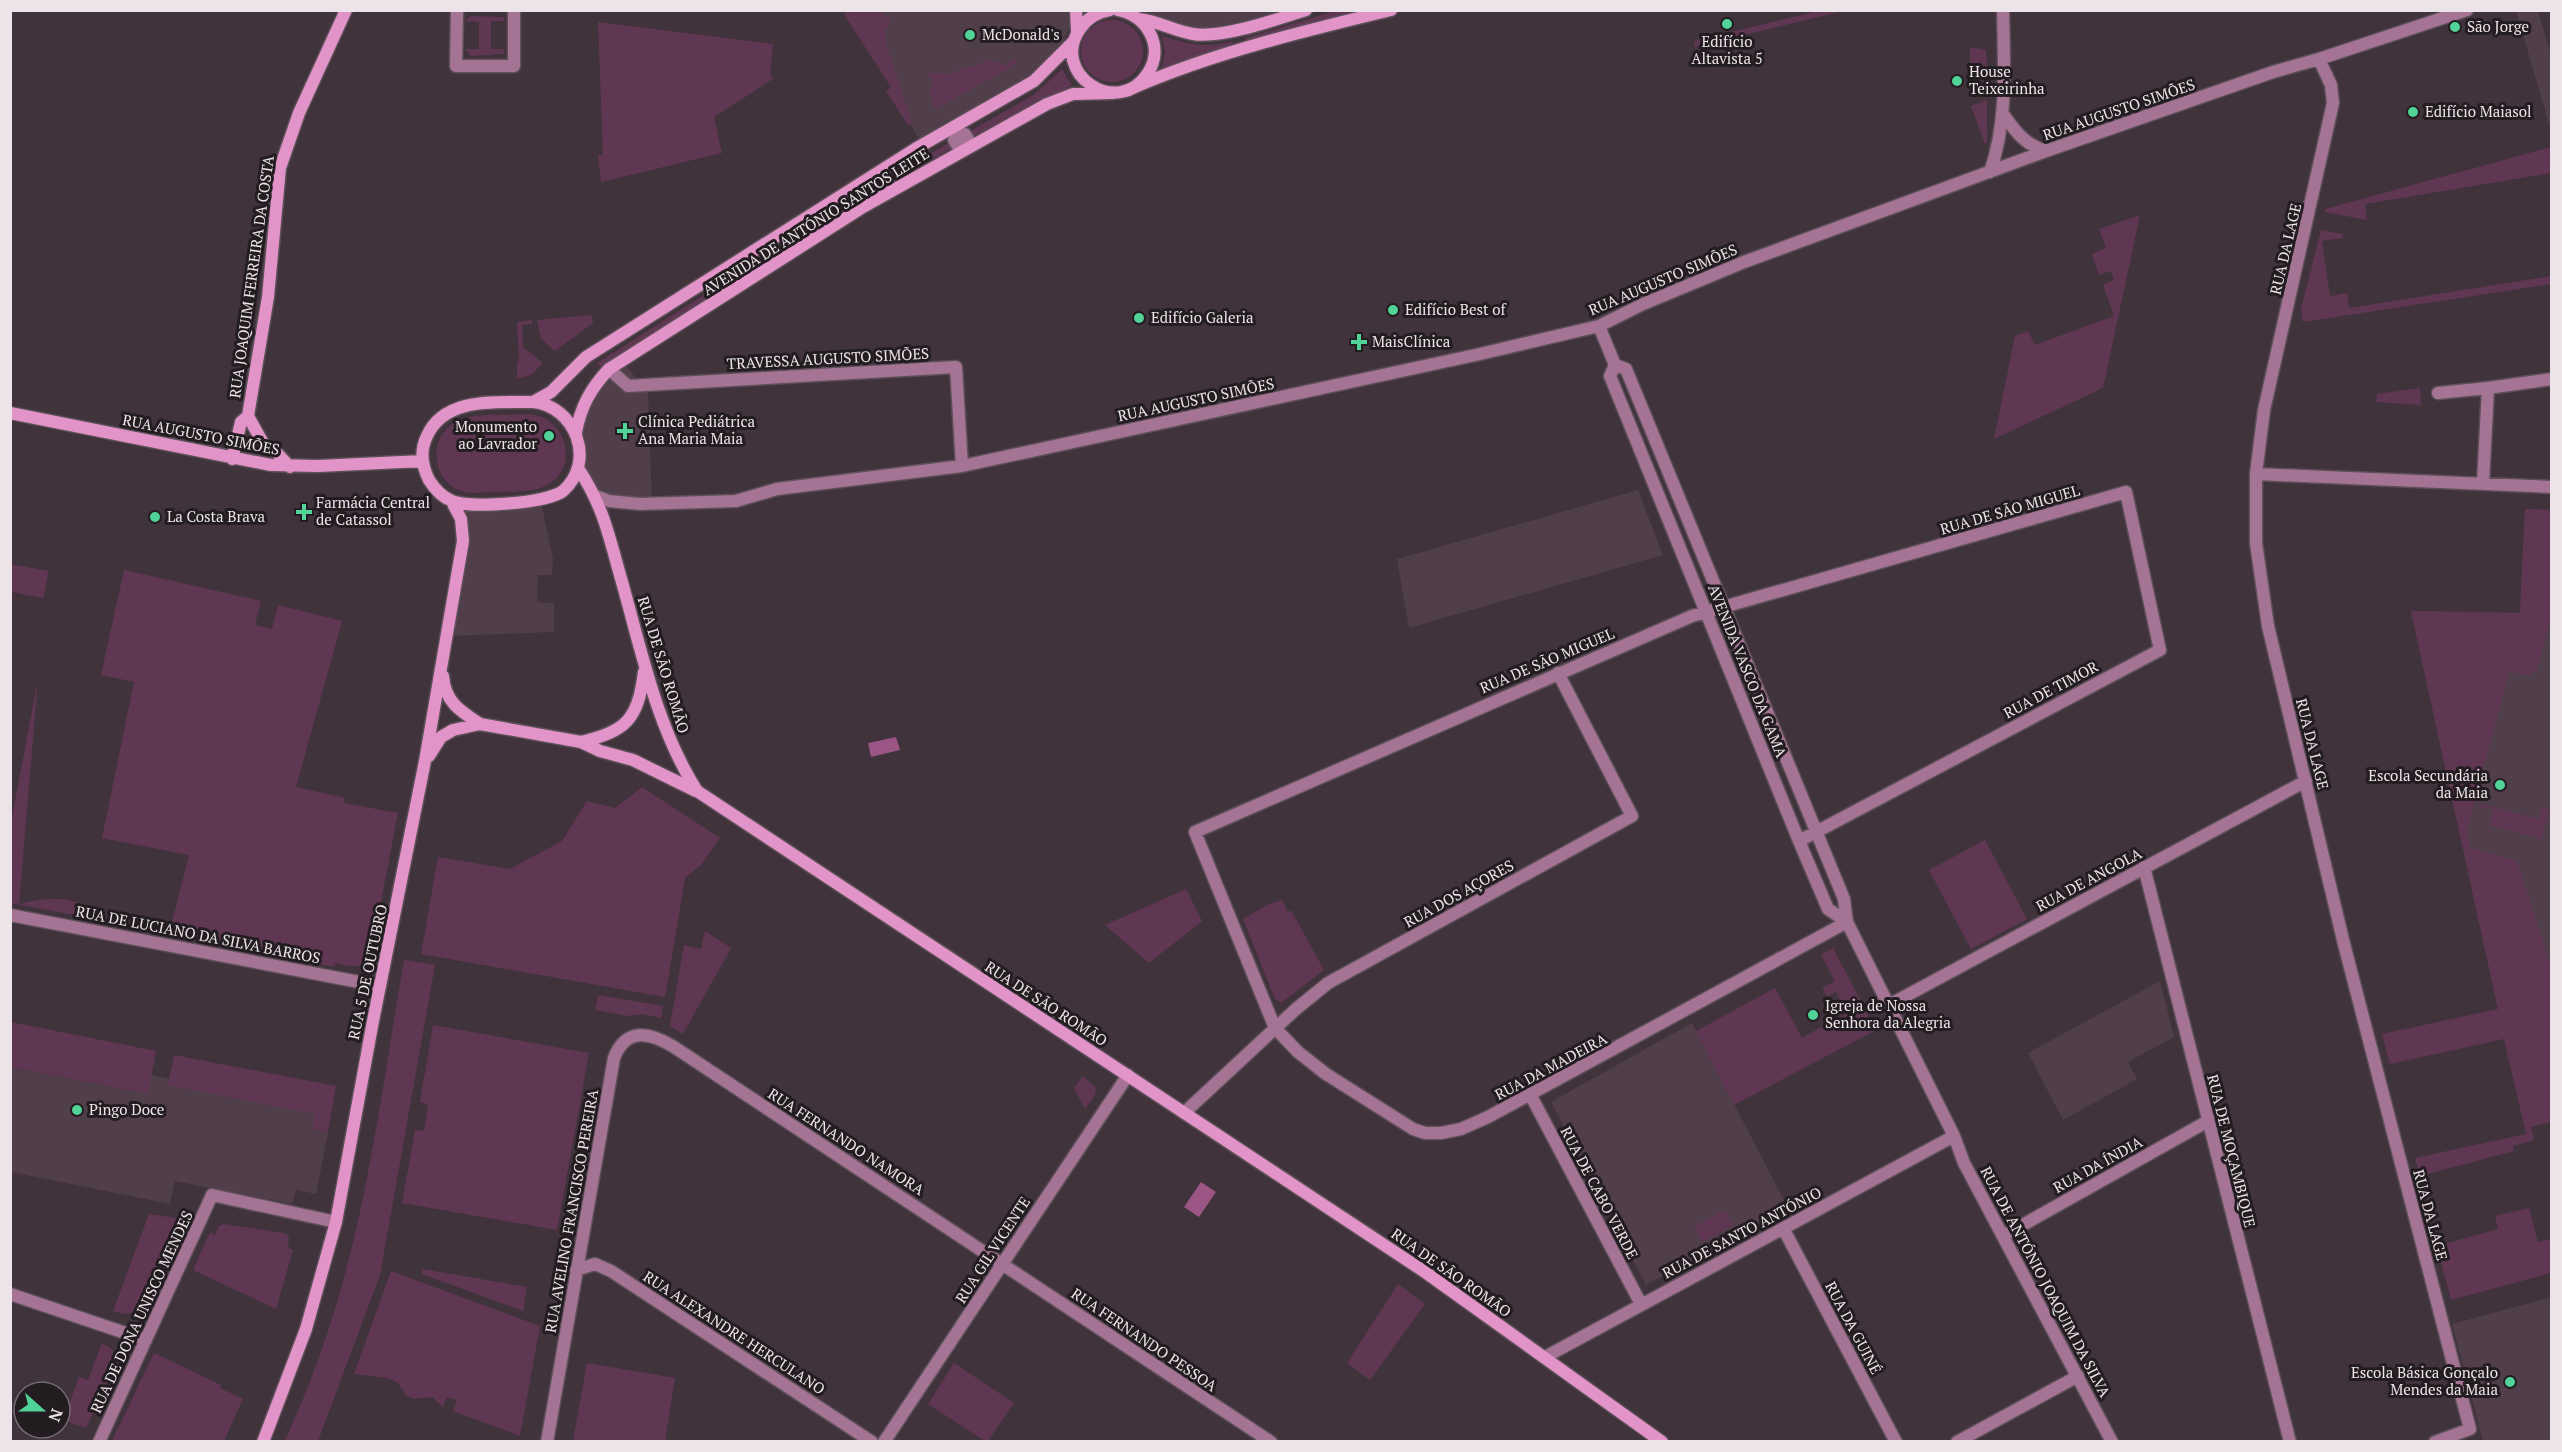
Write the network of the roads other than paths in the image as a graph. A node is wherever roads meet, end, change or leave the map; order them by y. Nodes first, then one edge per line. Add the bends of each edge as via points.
1 (346, 10) edge
2 (457, 10) edge
3 (514, 10) edge
4 (1077, 10) edge
5 (1110, 10) edge
6 (1118, 10) edge
7 (1306, 10) edge
8 (1391, 10) edge
9 (2003, 10) edge
10 (2467, 10) edge
11 (1135, 15) edge
12 (1075, 37) junction
13 (2319, 59) junction
14 (1135, 87) junction
15 (1113, 93) junction
16 (2003, 114) junction
17 (2046, 151) junction
18 (1990, 172) junction
19 (1599, 326) junction
20 (1615, 364) junction
21 (609, 369) junction
22 (2552, 379) edge
23 (2488, 388) junction
24 (2438, 393) dead end
25 (533, 402) junction
26 (10, 413) edge
27 (248, 416) junction
28 (576, 432) junction
29 (232, 459) junction
30 (423, 461) junction
31 (962, 466) junction
32 (290, 467) junction
33 (578, 468) junction
34 (2256, 474) junction
35 (2483, 483) junction
36 (2552, 487) edge
37 (2126, 492) joint
38 (596, 496) junction
39 (452, 502) junction
40 (1682, 506) junction
41 (1666, 513) junction
42 (1724, 607) junction
43 (1707, 612) junction
44 (442, 660) junction
45 (645, 668) junction
46 (1558, 673) junction
47 (480, 724) junction
48 (581, 742) junction
49 (425, 761) junction
50 (2306, 782) junction
51 (697, 791) junction
52 (1815, 832) junction
53 (1799, 841) junction
54 (2144, 867) junction
55 (10, 915) edge
56 (1846, 922) junction
57 (380, 986) junction
58 (1887, 1006) junction
59 (1275, 1029) junction
60 (674, 1047) joint
61 (1128, 1075) junction
62 (1532, 1096) junction
63 (1184, 1113) junction
64 (2208, 1121) junction
65 (1954, 1136) junction
66 (336, 1222) junction
67 (1783, 1228) junction
68 (2003, 1236) junction
69 (1002, 1263) junction
70 (576, 1270) junction
71 (10, 1294) edge
72 (1641, 1304) junction
73 (146, 1340) junction
74 (1545, 1357) junction
75 (2078, 1376) junction
76 (2468, 1436) edge
77 (99, 1442) edge
78 (263, 1442) edge
79 (547, 1442) edge
80 (872, 1442) edge
81 (884, 1442) edge
82 (1271, 1442) edge
83 (1662, 1442) edge
84 (1896, 1442) edge
85 (1957, 1442) edge
86 (2112, 1442) edge
87 (2290, 1442) edge
88 (2435, 1442) edge

1 - 27 main road, RUA JOAQUIM FERREIRA DA COSTA via 299,113 280,168 268,297
2 - 3 street via 456,66 514,66
4 - 12 main road
5 - 12 main road, AVENIDA DE ANTÓNIO SANTOS LEITE via 1091,17
6 - 11 main road
7 - 11 main road via 1205,35
8 - 14 main road via 1308,31 1162,75
9 - 16 street
10 - 13 street, RUA AUGUSTO SIMÕES
11 - 14 main road via 1152,37 1155,52 1147,75
12 - 15 main road via 1073,58 1083,80 1096,89
12 - 25 main road, AVENIDA DE ANTÓNIO SANTOS LEITE via 1034,81 915,149 595,351 551,392
13 - 17 street, RUA AUGUSTO SIMÕES
13 - 34 street, RUA DA LAGE via 2334,103 2265,410
14 - 15 main road, AVENIDA DE ANTÓNIO SANTOS LEITE
15 - 21 main road, AVENIDA DE ANTÓNIO SANTOS LEITE via 1073,94 965,148 863,207
16 - 17 street via 2016,132 2034,147
16 - 18 street
17 - 18 street, RUA AUGUSTO SIMÕES
18 - 19 street, RUA AUGUSTO SIMÕES via 1744,262
19 - 20 street, AVENIDA VASCO DA GAMA
19 - 31 street, RUA AUGUSTO SIMÕES
20 - 40 street, AVENIDA VASCO DA GAMA via 1626,369
20 - 41 street, AVENIDA VASCO DA GAMA via 1610,376
21 - 28 main road, AVENIDA DE ANTÓNIO SANTOS LEITE via 584,401
21 - 31 street, TRAVESSA AUGUSTO SIMÕES via 628,386 956,367
22 - 23 street
23 - 24 street
23 - 35 street
25 - 28 main road via 562,413
25 - 30 main road via 467,405 450,410 428,432 423,443
26 - 29 main road, RUA AUGUSTO SIMÕES
27 - 29 main road, RUA JOAQUIM FERREIRA DA COSTA via 241,422
27 - 32 main road, RUA JOAQUIM FERREIRA DA COSTA via 264,446 274,450
28 - 33 main road
29 - 32 main road, RUA AUGUSTO SIMÕES
30 - 32 main road, RUA AUGUSTO SIMÕES
30 - 39 main road via 430,483
31 - 38 street, RUA AUGUSTO SIMÕES via 777,489 736,501 640,504
33 - 38 main road, RUA DE SÃO ROMÃO
33 - 39 main road via 562,491 549,498 471,505
34 - 35 street
34 - 50 street, RUA DA LAGE via 2256,543 2268,626
35 - 36 street
37 - 42 street, RUA DE SÃO MIGUEL
37 - 52 street, RUA DE TIMOR via 2160,650
38 - 45 main road, RUA DE SÃO ROMÃO
39 - 44 main road, RUA 5 DE OUTUBRO via 461,519 464,541
40 - 41 street
40 - 42 street, AVENIDA VASCO DA GAMA
41 - 43 street, AVENIDA VASCO DA GAMA
42 - 43 street, RUA DE SÃO MIGUEL
42 - 52 street, AVENIDA VASCO DA GAMA
43 - 46 street, RUA DE SÃO MIGUEL
43 - 53 street, AVENIDA VASCO DA GAMA
44 - 47 main road via 448,700
44 - 49 main road, RUA 5 DE OUTUBRO
45 - 48 main road via 632,717 613,733
45 - 51 main road, RUA DE SÃO ROMÃO via 671,744
46 - 59 street, RUA DOS AÇORES via 1632,816 1328,983
46 - 59 street, RUA DE SÃO MIGUEL via 1195,832
47 - 48 main road
47 - 49 main road via 441,737
48 - 51 main road via 633,760
49 - 57 main road, RUA 5 DE OUTUBRO
50 - 54 street, RUA DE ANGOLA
50 - 76 street, RUA DA LAGE
51 - 61 main road, RUA DE SÃO ROMÃO
52 - 53 street
52 - 56 street, AVENIDA VASCO DA GAMA via 1844,899
53 - 56 street, AVENIDA VASCO DA GAMA via 1828,909
54 - 58 street, RUA DE ANGOLA
54 - 64 street, RUA DE MOÇAMBIQUE
55 - 57 street, RUA DE LUCIANO DA SILVA BARROS
56 - 58 street, AVENIDA VASCO DA GAMA
56 - 62 street, RUA DA MADEIRA
57 - 66 main road, RUA 5 DE OUTUBRO
58 - 65 street, AVENIDA VASCO DA GAMA
59 - 62 street, RUA DA MADEIRA via 1314,1066 1407,1126 1425,1133 1461,1129
59 - 63 street, RUA DOS AÇORES
60 - 69 street, RUA FERNANDO NAMORA
60 - 70 street, RUA AVELINO FRANCISCO PEREIRA via 653,1035 642,1034 626,1040 616,1051
61 - 63 main road, RUA DE SÃO ROMÃO
61 - 69 street, RUA GIL VICENTE
62 - 72 street, RUA DE CABO VERDE
63 - 74 main road, RUA DE SÃO ROMÃO via 1425,1272
64 - 68 street, RUA DA ÍNDIA
64 - 87 street, RUA DE MOÇAMBIQUE
65 - 67 street, RUA DE SANTO ANTÓNIO
65 - 68 street, RUA DE ANTÓNIO JOAQUIM DA SILVA
66 - 73 street, RUA DE DONA UNISCO MENDES via 212,1195
66 - 78 main road, RUA 5 DE OUTUBRO via 306,1329
67 - 72 street, RUA DE SANTO ANTÓNIO
67 - 84 street, RUA DA GUINÉ
68 - 75 street, RUA DE ANTÓNIO JOAQUIM DA SILVA
69 - 81 street, RUA GIL VICENTE
69 - 82 street, RUA FERNANDO PESSOA
70 - 79 street, RUA AVELINO FRANCISCO PEREIRA
70 - 80 street, RUA ALEXANDRE HERCULANO via 595,1264 611,1271
71 - 73 street
72 - 74 street, RUA DE SANTO ANTÓNIO
73 - 77 street, RUA DE DONA UNISCO MENDES
74 - 83 main road, RUA DE SÃO ROMÃO
75 - 85 street
75 - 86 street, RUA DE ANTÓNIO JOAQUIM DA SILVA
76 - 88 street

